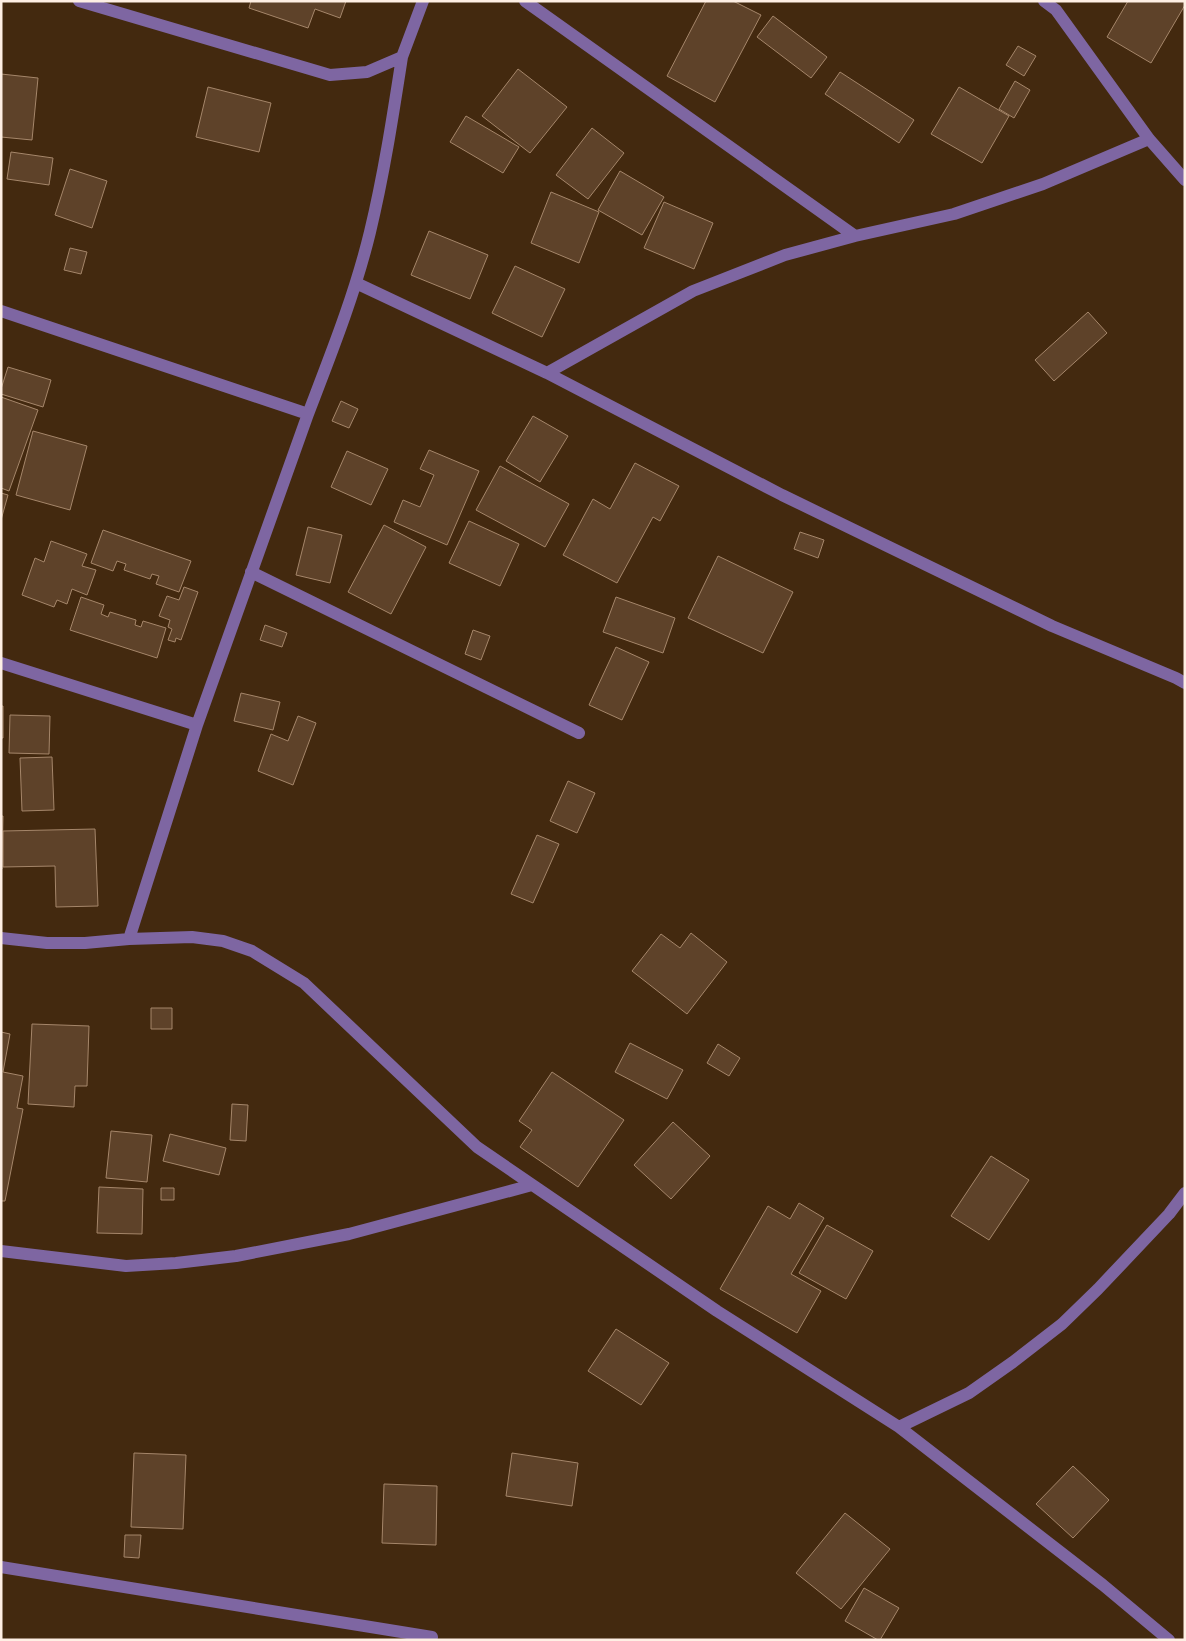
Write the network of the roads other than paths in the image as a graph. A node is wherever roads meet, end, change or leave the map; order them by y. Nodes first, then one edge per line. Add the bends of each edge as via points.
1 (79, 1) edge
2 (423, 1) edge
3 (526, 1) edge
4 (1044, 1) edge
5 (1059, 6) edge
6 (402, 56) junction
7 (1149, 139) junction
8 (1185, 180) edge
9 (855, 236) junction
10 (356, 283) junction
11 (1, 311) edge
12 (547, 373) junction
13 (308, 414) junction
14 (251, 572) junction
15 (1, 663) edge
16 (1185, 683) edge
17 (197, 725) junction
18 (579, 733) dead end
19 (1, 938) edge
20 (129, 939) junction
21 (532, 1184) junction
22 (1185, 1193) edge
23 (1, 1251) edge
24 (898, 1427) junction
25 (1, 1567) edge
26 (432, 1637) dead end
27 (1169, 1640) edge

1 - 6 street via 330,75 367,72
2 - 6 street
3 - 9 street
4 - 5 street
5 - 7 street
6 - 10 street via 383,170
7 - 8 street
7 - 9 street via 1044,184 954,214
9 - 12 street via 784,255 693,291
10 - 12 street
10 - 13 street
11 - 13 street
12 - 16 street via 791,500 1052,626
13 - 14 street
14 - 17 street
14 - 18 street
15 - 17 street
17 - 20 street
19 - 20 street via 47,943
20 - 21 street via 192,937 223,941 252,951 304,983 477,1147
21 - 23 street via 349,1234 228,1257 126,1266
21 - 24 street via 717,1311
22 - 24 street via 1098,1290 1062,1324 969,1393
24 - 27 street via 1104,1585
25 - 26 street

